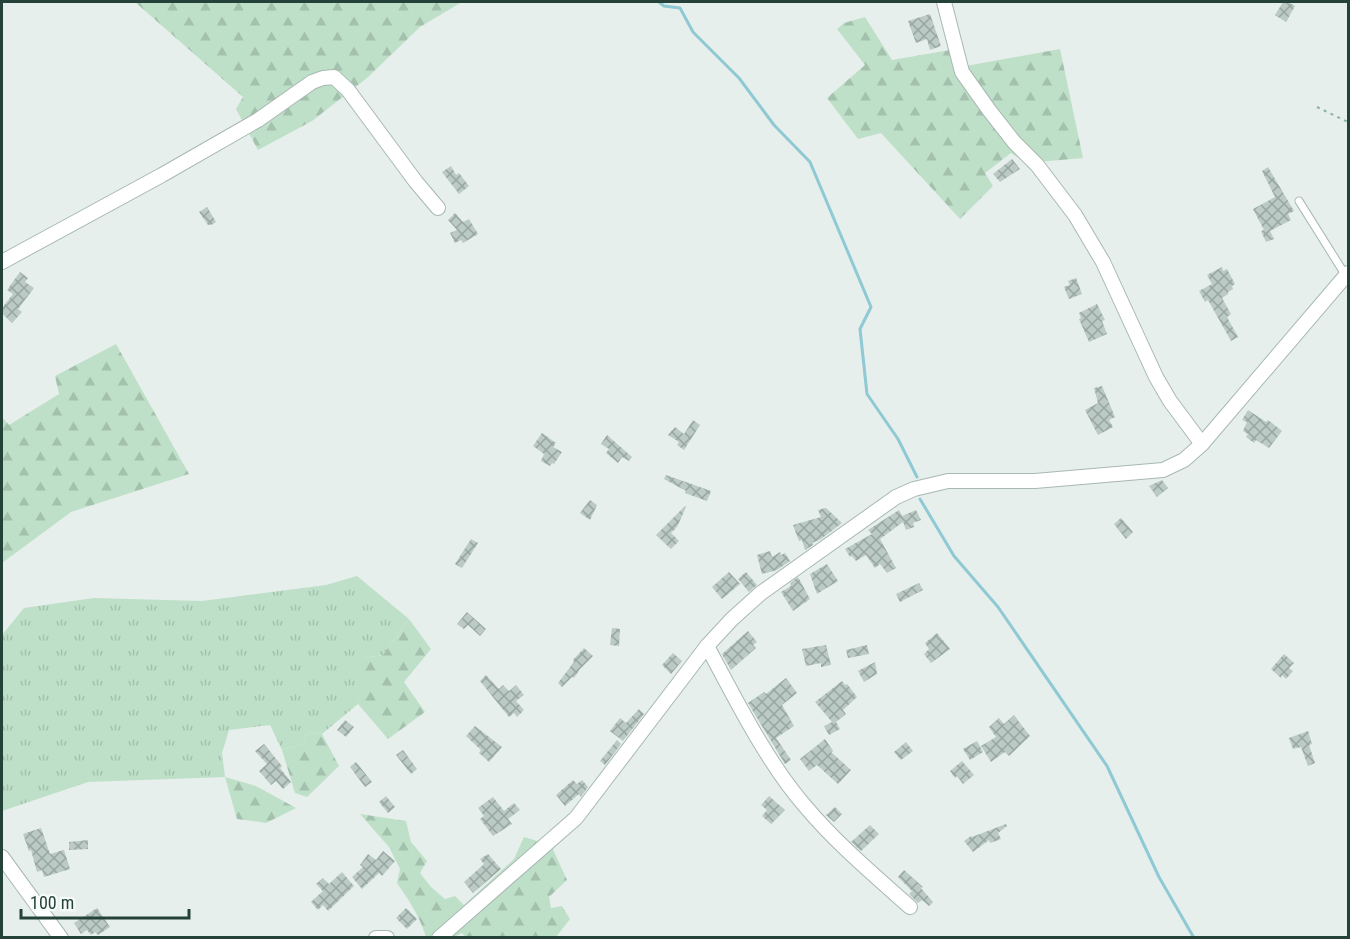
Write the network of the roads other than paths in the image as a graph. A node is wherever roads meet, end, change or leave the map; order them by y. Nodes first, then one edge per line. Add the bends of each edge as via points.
1 (944, 2) edge
2 (1299, 201) dead end
3 (438, 208) dead end
4 (2, 262) edge
5 (1347, 275) edge
6 (1202, 444) junction
7 (707, 646) junction
8 (2, 857) edge
9 (910, 907) dead end
10 (61, 938) edge
11 (376, 938) edge
12 (387, 938) edge
13 (439, 938) edge

1 - 6 street via 962,72 1075,215 1103,262 1156,377
2 - 5 lane
3 - 4 street via 348,90 334,77 323,78 258,120
5 - 6 street
6 - 7 street via 1184,460 1163,470 1035,481 948,481 914,489 896,497 761,593
7 - 9 street via 777,768 805,806
7 - 13 street via 576,818
8 - 10 street
11 - 12 street

